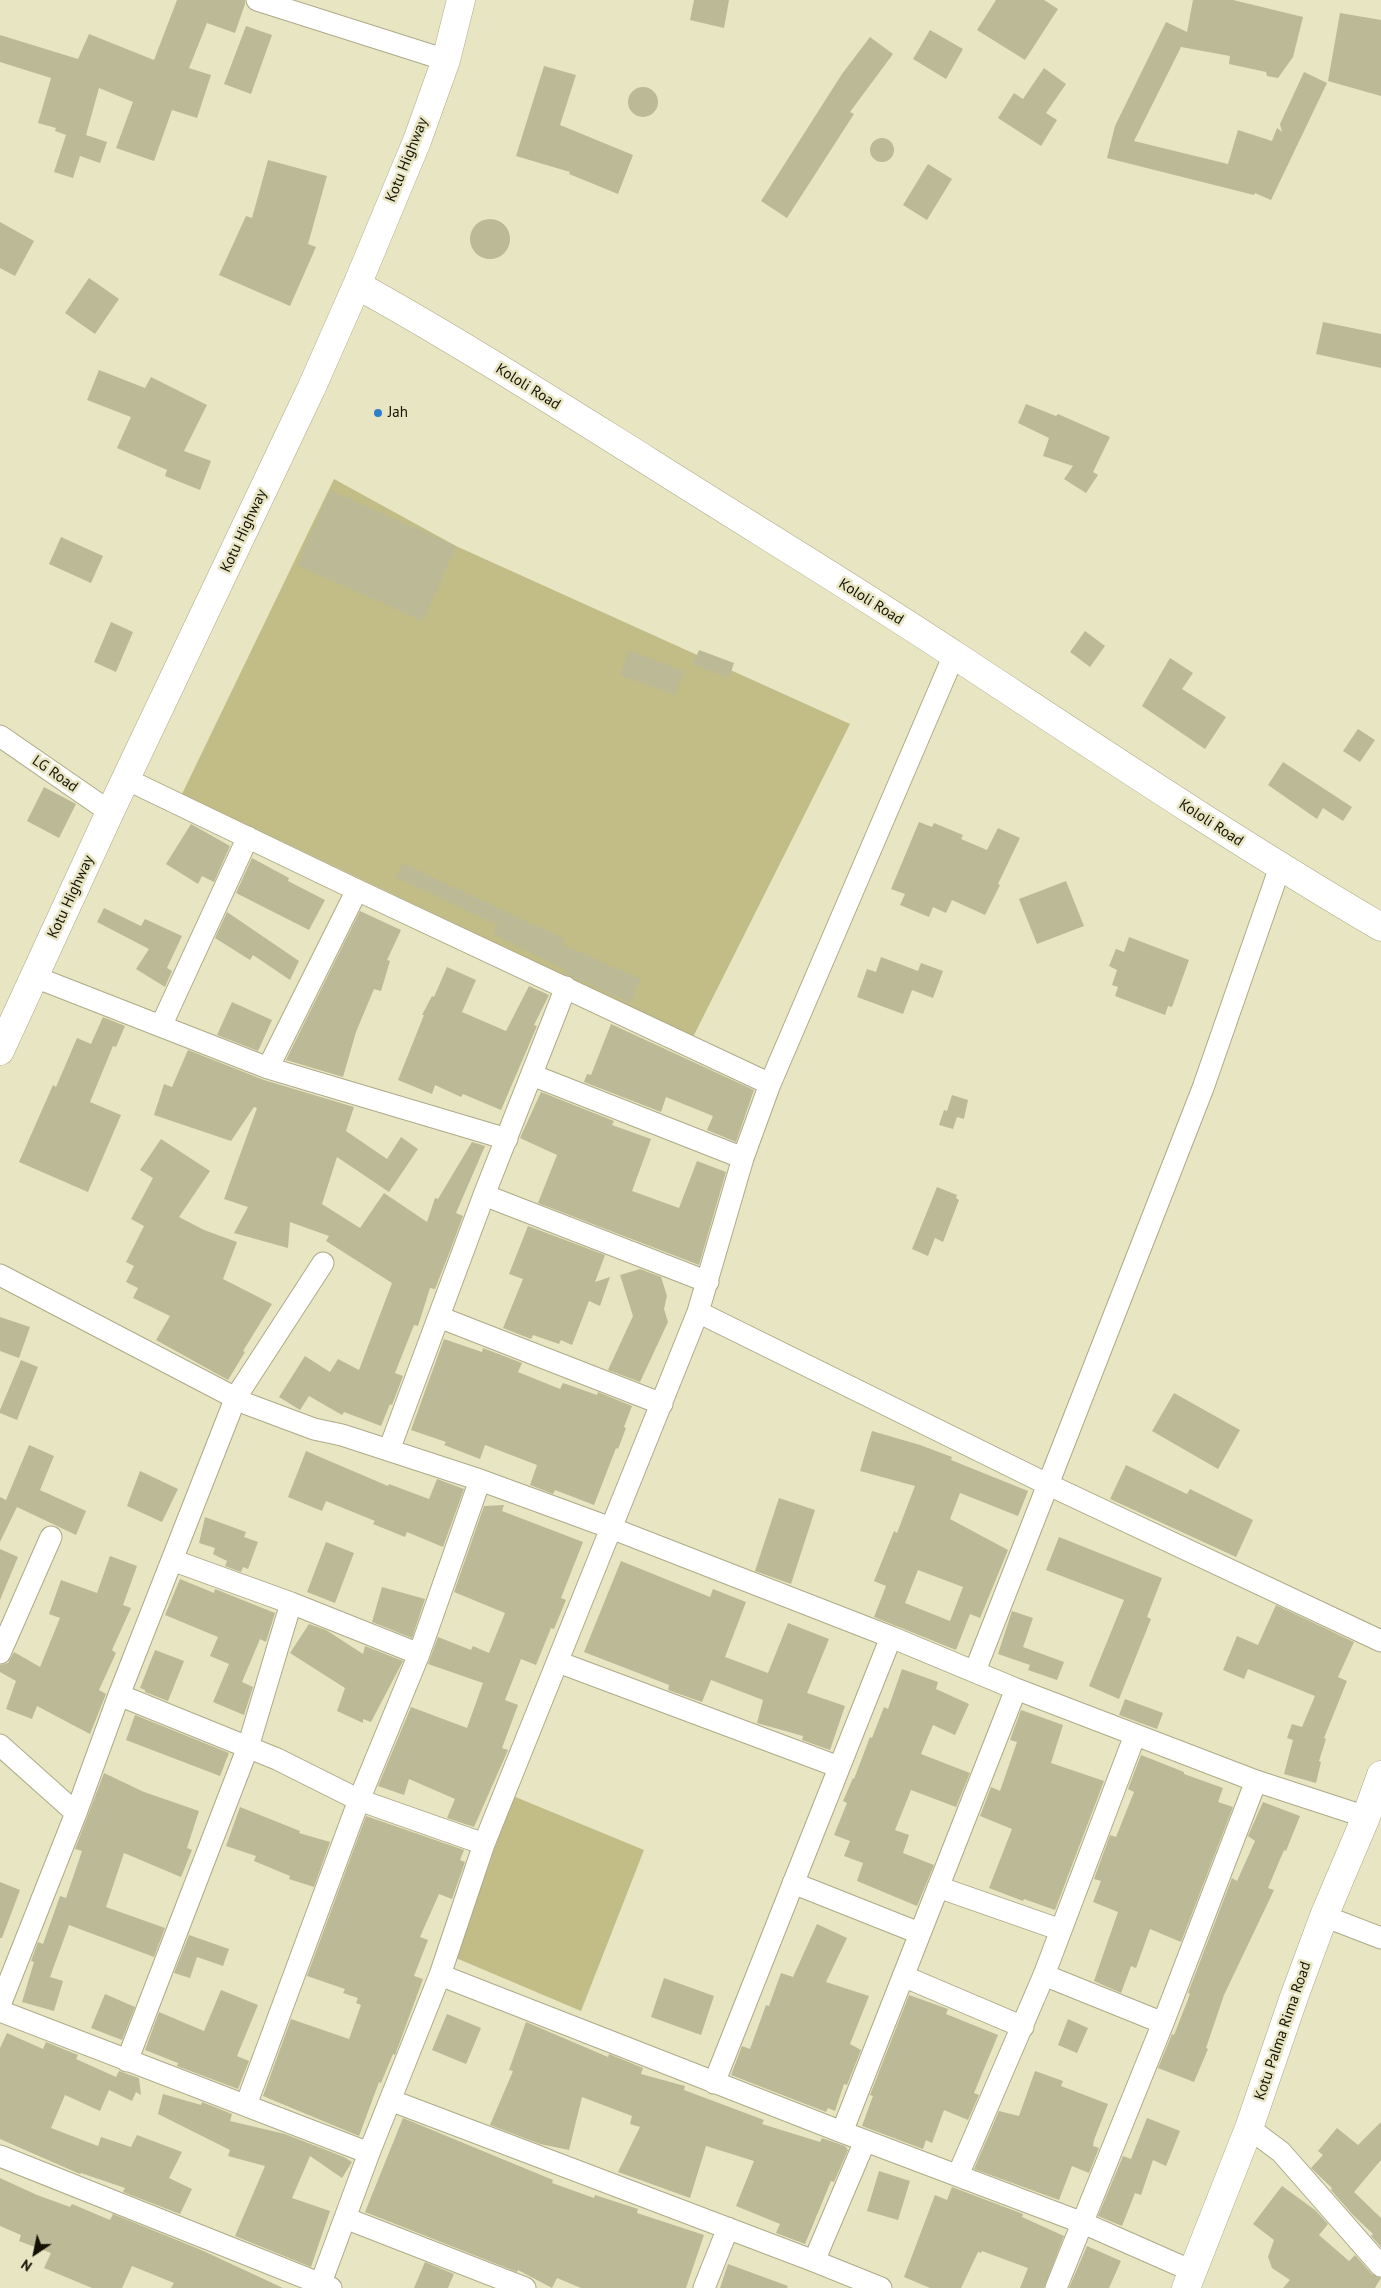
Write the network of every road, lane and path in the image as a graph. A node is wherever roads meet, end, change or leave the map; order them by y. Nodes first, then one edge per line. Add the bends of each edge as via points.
1 (257, 0) edge
2 (461, 0) edge
3 (446, 60) junction
4 (357, 285) junction
5 (954, 655) junction
6 (0, 736) edge
7 (126, 779) junction
8 (110, 812) junction
9 (248, 837) junction
10 (1280, 867) junction
11 (357, 890) junction
12 (1381, 927) edge
13 (35, 978) junction
14 (566, 987) junction
15 (160, 1026) junction
16 (0, 1051) edge
17 (268, 1068) junction
18 (532, 1075) junction
19 (770, 1084) junction
20 (507, 1139) junction
21 (743, 1158) junction
22 (484, 1196) junction
23 (323, 1263) dead end
24 (0, 1275) edge
25 (708, 1282) junction
26 (698, 1312) junction
27 (439, 1317) junction
28 (236, 1397) junction
29 (662, 1404) junction
30 (389, 1450) junction
31 (480, 1480) junction
32 (1049, 1485) junction
33 (612, 1528) junction
34 (51, 1537) dead end
35 (172, 1560) junction
36 (291, 1603) junction
37 (891, 1637) junction
38 (1381, 1641) edge
39 (0, 1653) edge
40 (419, 1654) junction
41 (558, 1662) junction
42 (975, 1671) junction
43 (1016, 1689) junction
44 (119, 1695) junction
45 (1135, 1735) junction
46 (0, 1745) edge
47 (248, 1747) junction
48 (839, 1767) junction
49 (1381, 1775) edge
50 (1256, 1781) junction
51 (359, 1800) junction
52 (76, 1813) junction
53 (1366, 1817) junction
54 (484, 1844) junction
55 (794, 1883) junction
56 (938, 1887) junction
57 (1324, 1916) junction
58 (1061, 1930) junction
59 (920, 1933) junction
60 (1381, 1938) edge
61 (440, 1975) junction
62 (1044, 1975) junction
63 (903, 1976) junction
64 (0, 2005) edge
65 (0, 2011) edge
66 (1162, 2024) junction
67 (1022, 2026) junction
68 (127, 2061) junction
69 (714, 2083) junction
70 (390, 2100) junction
71 (246, 2105) junction
72 (1249, 2128) junction
73 (842, 2132) junction
74 (864, 2141) junction
75 (369, 2152) junction
76 (0, 2156) edge
77 (958, 2175) junction
78 (344, 2218) junction
79 (1083, 2223) junction
80 (728, 2228) junction
81 (814, 2260) junction
82 (1381, 2266) edge
83 (1189, 2279) edge
84 (857, 2284) edge
85 (324, 2287) edge
86 (526, 2288) edge
87 (704, 2288) edge
88 (881, 2288) edge
89 (1056, 2288) edge

1 - 3 street
2 - 3 street, Kotu Highway
3 - 4 street, Kotu Highway via 417,141
4 - 5 street, Kololi Road via 530,387
4 - 7 street, Kotu Highway
5 - 10 street, Kololi Road
5 - 19 street
6 - 8 street, LG Road
7 - 8 street, Kotu Highway
7 - 9 street
8 - 13 street, Kotu Highway
9 - 11 street
9 - 15 street
10 - 12 street, Kololi Road
10 - 32 street via 1203,1088
11 - 14 street
11 - 17 street
13 - 15 street
13 - 16 street, Kotu Highway
14 - 18 street
14 - 19 street
15 - 17 street
17 - 20 street
18 - 20 street
18 - 21 street
19 - 21 street
20 - 22 street
21 - 25 street
22 - 25 street
22 - 27 street
23 - 28 street
24 - 28 street
25 - 26 street
26 - 29 street
26 - 32 street
27 - 29 street
27 - 30 street
28 - 30 street via 314,1429
28 - 35 street
29 - 33 street
30 - 31 street
31 - 33 street
31 - 40 street
32 - 38 street
32 - 42 street
33 - 37 street
33 - 41 street
34 - 39 street
35 - 36 street
35 - 44 street
36 - 40 street
36 - 47 street
37 - 42 street
37 - 48 street
40 - 51 street
41 - 48 street
41 - 54 street
42 - 43 street
43 - 45 street
43 - 56 street
44 - 47 street
44 - 52 street
45 - 50 street
45 - 58 street
46 - 52 street
47 - 51 street
47 - 68 street
48 - 55 street
49 - 53 street, Kotu Palma Rima Road
50 - 53 street
50 - 66 street
51 - 54 street
51 - 71 street
52 - 64 street
53 - 57 street, Kotu Palma Rima Road
54 - 61 street
55 - 59 street
55 - 69 street
56 - 58 street
56 - 59 street
57 - 60 street
57 - 72 street, Kotu Palma Rima Road
58 - 62 street
59 - 63 street
61 - 69 street
61 - 70 street
62 - 66 street
62 - 67 street
63 - 67 street
63 - 73 street
65 - 68 street
66 - 79 street
67 - 77 street
68 - 71 street
69 - 73 street
70 - 75 street
70 - 80 street
71 - 75 street
72 - 82 street via 1281,2152
72 - 83 street, Kotu Palma Rima Road
73 - 74 street
74 - 77 street
74 - 81 street
75 - 78 street
76 - 85 street
77 - 79 street
78 - 85 street
78 - 86 street
79 - 83 street
79 - 89 street
80 - 81 street
80 - 87 street
81 - 84 street
84 - 88 street

